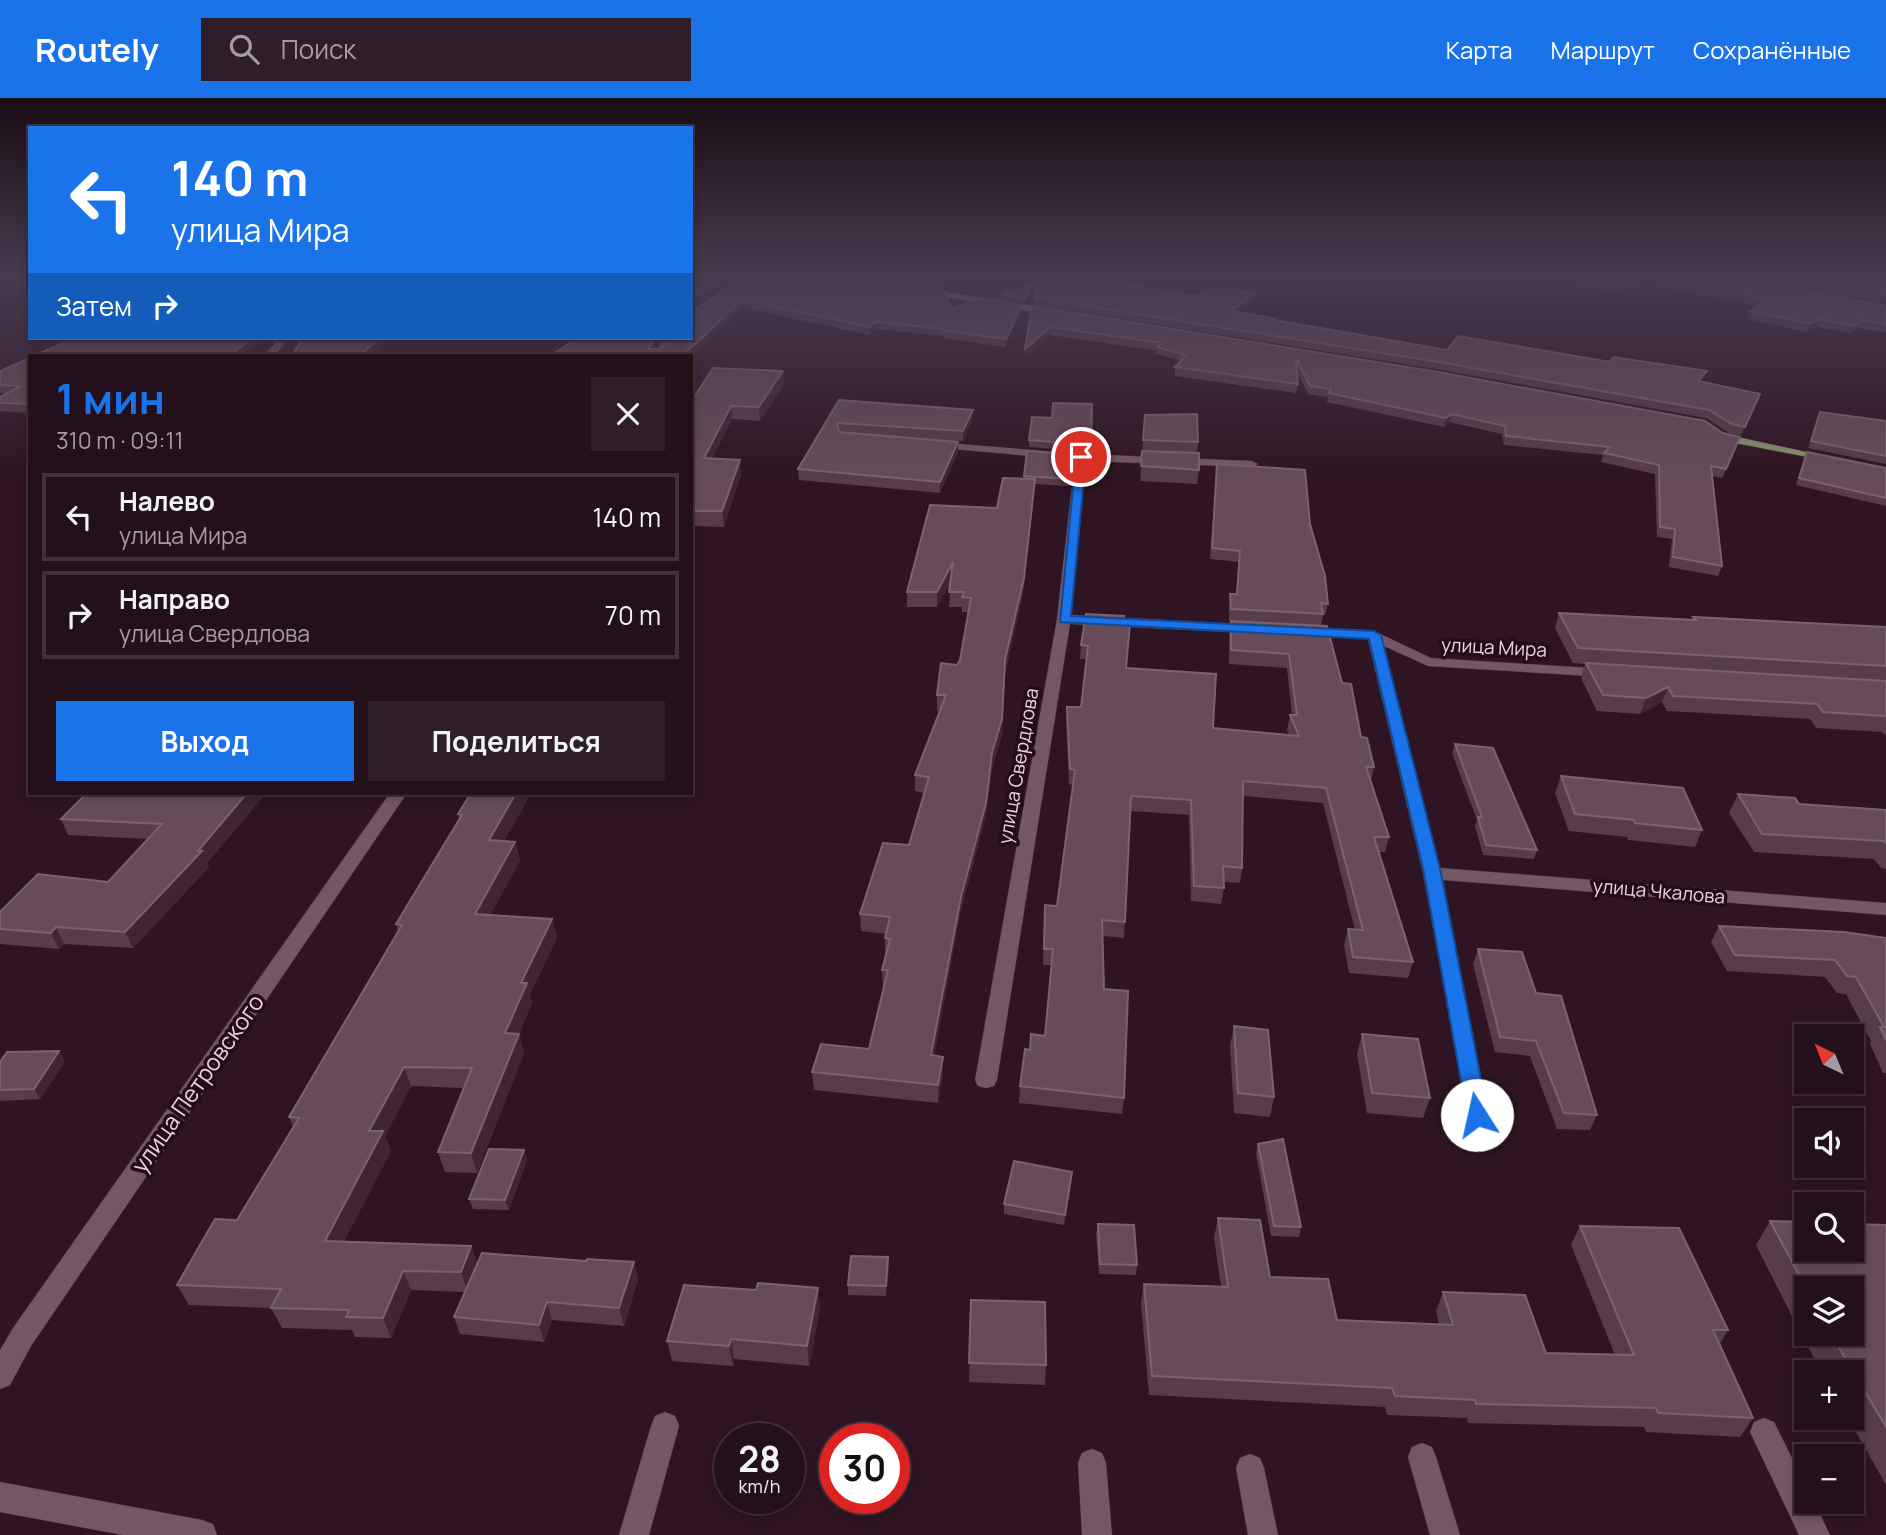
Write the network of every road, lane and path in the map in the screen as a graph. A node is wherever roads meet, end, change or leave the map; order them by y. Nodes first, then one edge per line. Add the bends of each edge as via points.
1 (1706, 424) edge
2 (928, 444) edge
3 (1081, 457) junction
4 (1846, 462) edge
5 (1252, 464) edge
6 (1064, 620) junction
7 (1266, 629) edge
8 (1293, 631) edge
9 (1374, 635) junction
10 (1622, 674) edge
11 (397, 795) edge
12 (1432, 873) junction
13 (1886, 909) edge
14 (986, 1080) dead end
15 (1477, 1115) dead end
16 (0, 1376) edge
17 (665, 1426) dead end
18 (1764, 1432) dead end
19 (1422, 1457) dead end
20 (1092, 1464) dead end
21 (1250, 1468) dead end
22 (0, 1496) edge
23 (202, 1535) edge
24 (634, 1535) edge
25 (1097, 1535) edge
26 (1263, 1535) edge
27 (1445, 1535) edge
28 (1815, 1535) edge

1 - 4 main road via 1726,438
2 - 3 street
3 - 5 street
3 - 6 street, улица Свердлова
6 - 7 street
6 - 14 street, улица Свердлова
8 - 9 street, улица Мира
9 - 10 street, улица Мира via 1428,662
9 - 12 street
11 - 16 street, улица Петровского via 22,1337
12 - 13 street, улица Чкалова
12 - 15 street
17 - 24 street
18 - 28 street
19 - 27 street
20 - 25 street
21 - 26 street
22 - 23 street

